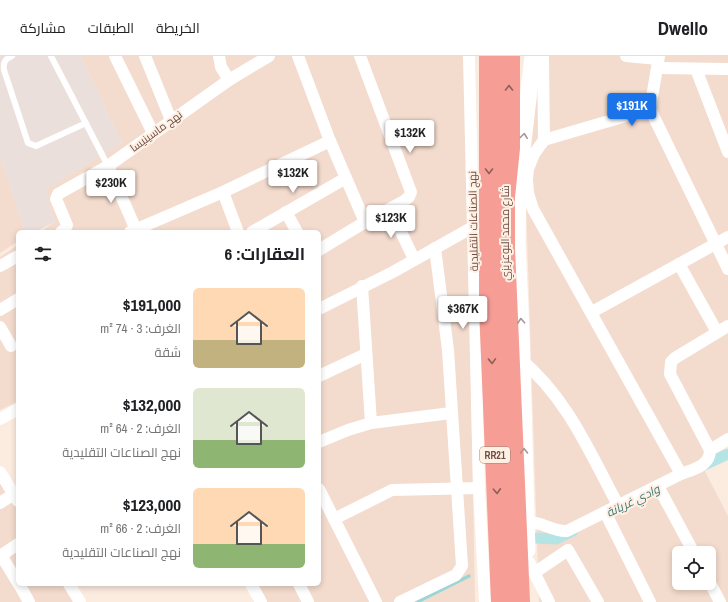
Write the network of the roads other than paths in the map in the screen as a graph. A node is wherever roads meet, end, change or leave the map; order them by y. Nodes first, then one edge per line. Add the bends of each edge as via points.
1 (12, 56) edge
2 (51, 56) edge
3 (115, 56) edge
4 (145, 56) edge
5 (219, 56) edge
6 (269, 56) edge
7 (298, 56) edge
8 (360, 56) edge
9 (469, 56) edge
10 (490, 56) edge
11 (508, 56) edge
12 (533, 56) edge
13 (543, 56) edge
14 (626, 56) edge
15 (658, 61) edge
16 (696, 69) junction
17 (728, 69) edge
18 (228, 80) junction
19 (650, 109) junction
20 (171, 120) junction
21 (86, 124) junction
22 (153, 133) junction
23 (544, 140) junction
24 (330, 141) junction
25 (728, 152) edge
26 (108, 166) junction
27 (346, 178) junction
28 (223, 192) junction
29 (390, 208) junction
30 (286, 212) junction
31 (365, 222) junction
32 (473, 228) junction
33 (64, 230) edge
34 (134, 230) edge
35 (136, 230) edge
36 (237, 230) edge
37 (255, 230) edge
38 (296, 230) edge
39 (728, 237) edge
40 (716, 243) junction
41 (436, 248) junction
42 (321, 249) edge
43 (16, 257) edge
44 (414, 259) junction
45 (679, 264) junction
46 (0, 266) edge
47 (728, 269) edge
48 (362, 286) junction
49 (16, 300) edge
50 (321, 308) edge
51 (475, 309) junction
52 (0, 310) edge
53 (592, 312) junction
54 (444, 316) junction
55 (728, 326) edge
56 (0, 327) edge
57 (717, 332) junction
58 (14, 344) edge
59 (0, 352) edge
60 (366, 354) junction
61 (516, 355) junction
62 (321, 375) edge
63 (16, 410) edge
64 (451, 413) junction
65 (0, 419) edge
66 (371, 423) junction
67 (728, 440) edge
68 (321, 441) edge
69 (710, 450) junction
70 (0, 472) edge
71 (681, 474) junction
72 (658, 486) junction
73 (479, 488) junction
74 (457, 489) junction
75 (321, 493) edge
76 (16, 498) edge
77 (0, 503) edge
78 (618, 505) junction
79 (605, 512) junction
80 (334, 519) junction
81 (527, 522) junction
82 (567, 531) junction
83 (16, 545) edge
84 (690, 546) edge
85 (568, 550) junction
86 (1, 555) edge
87 (526, 565) junction
88 (16, 580) edge
89 (20, 586) edge
90 (70, 586) edge
91 (252, 586) edge
92 (300, 586) edge
93 (714, 590) edge
94 (29, 602) edge
95 (80, 602) edge
96 (261, 602) edge
97 (308, 602) edge
98 (376, 602) edge
99 (400, 602) edge
100 (485, 602) edge
101 (502, 602) edge
102 (519, 602) edge
103 (529, 602) edge
104 (549, 602) edge
105 (598, 602) edge
106 (650, 602) edge
107 (720, 602) edge

1 - 21 lane via 3,63 4,70 28,143 36,146
2 - 21 lane
3 - 22 street
4 - 20 street
5 - 18 street
6 - 18 street, نهج ماسينيسا
7 - 24 street
8 - 29 street via 411,192 404,201
9 - 32 street, نهج الصناعات التقليدية
10 -> 101 highway, شارع محمد البوعزيزي / RR21 via 490,308
61 -> 11 highway, شارع محمد البوعزيزي / RR21 via 504,248 504,197 509,148
61 -> 12 main road via 518,185
13 - 23 street
14 - 15 street
15 - 16 street
15 - 19 street
16 - 17 street
16 - 25 street
18 - 20 street, نهج ماسينيسا
19 - 23 street
19 - 40 street
20 - 22 street, نهج ماسينيسا
21 - 26 lane
22 - 26 street, نهج ماسينيسا
23 - 53 street via 528,169 528,193 533,209
24 - 27 street
24 - 28 street
26 - 33 street, نهج ماسينيسا via 58,194 56,199 67,225
26 - 34 street
27 - 30 street
27 - 31 street
28 - 35 street
28 - 36 street
29 - 31 street
29 - 44 street
30 - 37 street
30 - 38 street
31 - 42 street
32 - 41 street
32 - 51 street, نهج الصناعات التقليدية
39 - 40 street
40 - 45 street
40 - 47 street
41 - 44 street
41 - 54 street
43 - 46 street
44 - 48 street
45 - 53 street
45 - 57 street
48 - 50 street
48 - 60 street
49 - 52 street
51 - 54 street
51 - 73 street, نهج الصناعات التقليدية
53 - 71 street
54 - 64 street
55 - 57 street
56 - 58 street
57 - 69 street via 675,358 669,368
58 - 59 street
60 - 62 street
60 - 66 street
61 - 78 street via 556,394
81 -> 61 main road
61 - 87 highway, شارع محمد البوعزيزي / RR21
63 - 65 street
64 - 66 street
64 - 74 street
66 - 68 street
67 - 69 street
69 - 71 street via 707,462
70 - 76 street
71 - 72 street
72 - 78 street
72 - 84 street
73 - 74 street
73 - 100 street, نهج الصناعات التقليدية
74 - 80 street via 392,490
74 - 99 street via 462,566 456,575
75 - 80 street
76 - 77 street
78 - 79 street
79 - 82 street
79 - 106 street
80 - 98 street
81 - 82 street via 541,523 558,531
81 - 87 main road
82 - 85 street
83 - 86 street
85 - 87 street
85 - 105 street
86 - 88 street
87 - 102 highway, شارع محمد البوعزيزي / RR21
87 - 103 main road
87 - 104 street
89 - 94 street
90 - 95 street
91 - 96 street
92 - 97 street
93 - 107 street

